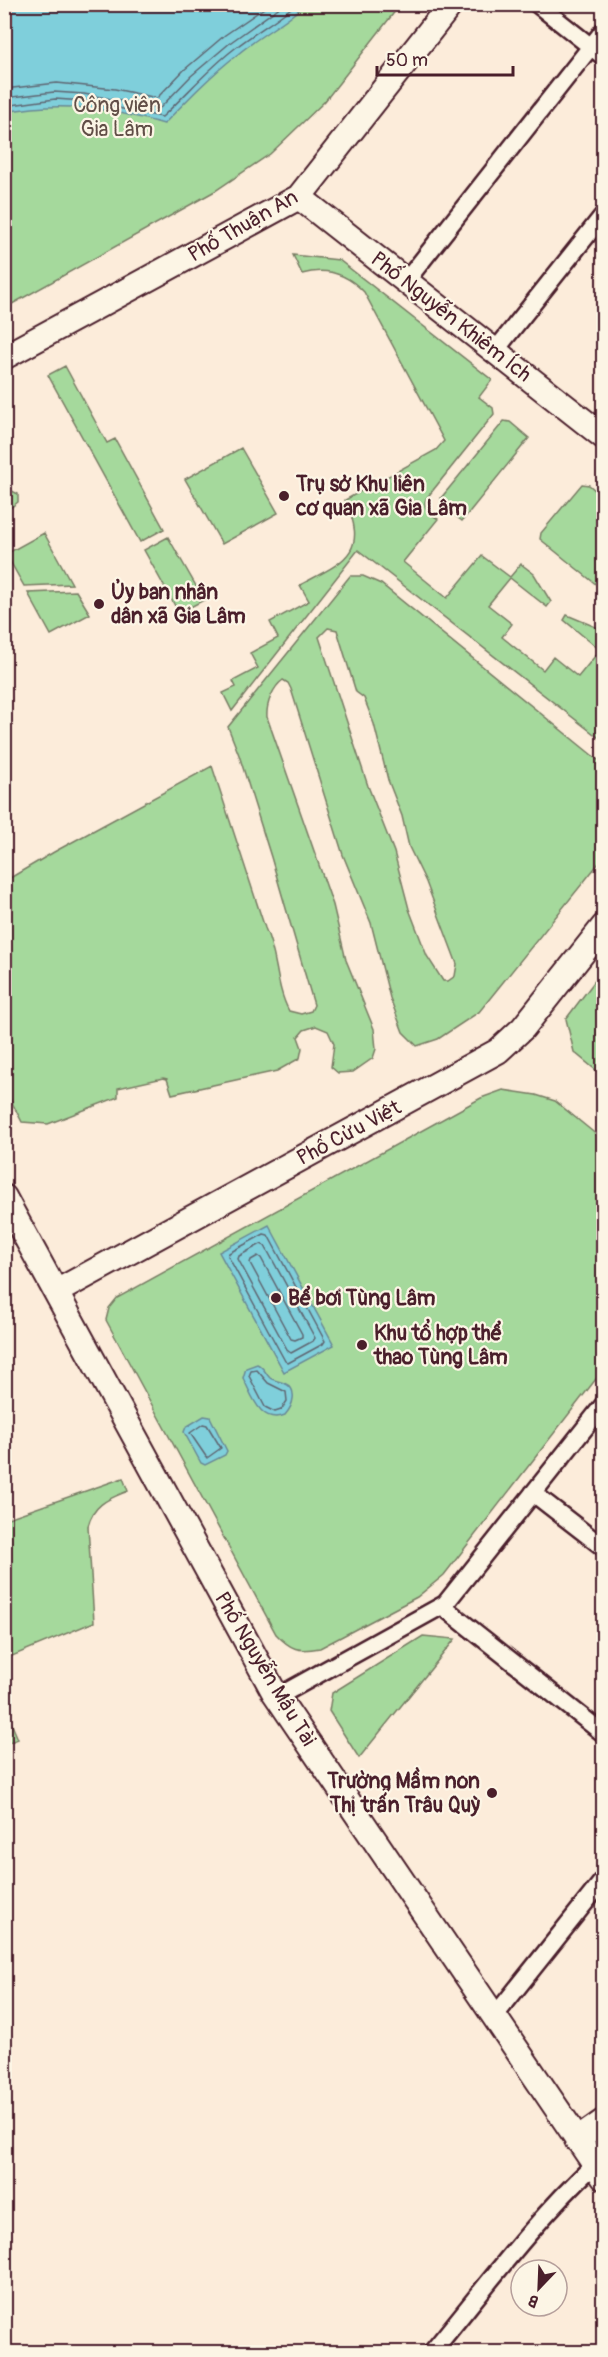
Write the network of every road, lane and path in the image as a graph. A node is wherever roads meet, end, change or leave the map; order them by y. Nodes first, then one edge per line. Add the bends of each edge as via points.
1 (451, 4) edge
2 (537, 4) edge
3 (603, 30) edge
4 (597, 52) edge
5 (299, 197) junction
6 (603, 214) edge
7 (590, 231) junction
8 (603, 242) edge
9 (406, 281) junction
10 (495, 351) junction
11 (4, 357) edge
12 (603, 437) edge
13 (603, 926) edge
14 (4, 1197) edge
15 (56, 1292) junction
16 (603, 1404) edge
17 (533, 1493) junction
18 (603, 1548) edge
19 (442, 1606) junction
20 (277, 1697) junction
21 (603, 1734) edge
22 (603, 1879) edge
23 (494, 2017) junction
24 (603, 2121) edge
25 (578, 2140) junction
26 (599, 2171) edge
27 (432, 2352) edge

1 - 5 street, Phố Thuận An
2 - 4 street
3 - 4 street
4 - 9 street
5 - 9 street, Phố Nguyễn Khiêm Ích
5 - 11 street, Phố Thuận An
6 - 7 street
7 - 8 street
7 - 10 street
9 - 10 street, Phố Nguyễn Khiêm Ích
10 - 12 street, Phố Nguyễn Khiêm Ích
13 - 15 street, Phố Cửu Việt via 523,1028 498,1051
14 - 15 street, Phố Nguyễn Mậu Tài
15 - 20 street, Phố Nguyễn Mậu Tài
16 - 17 street
17 - 18 street
17 - 19 street
19 - 20 street
19 - 21 street
20 - 23 street, Phố Nguyễn Mậu Tài
22 - 23 street
23 - 25 street, Phố Nguyễn Mậu Tài
24 - 25 street
25 - 26 street, Phố Nguyễn Mậu Tài
26 - 27 street via 570,2187

